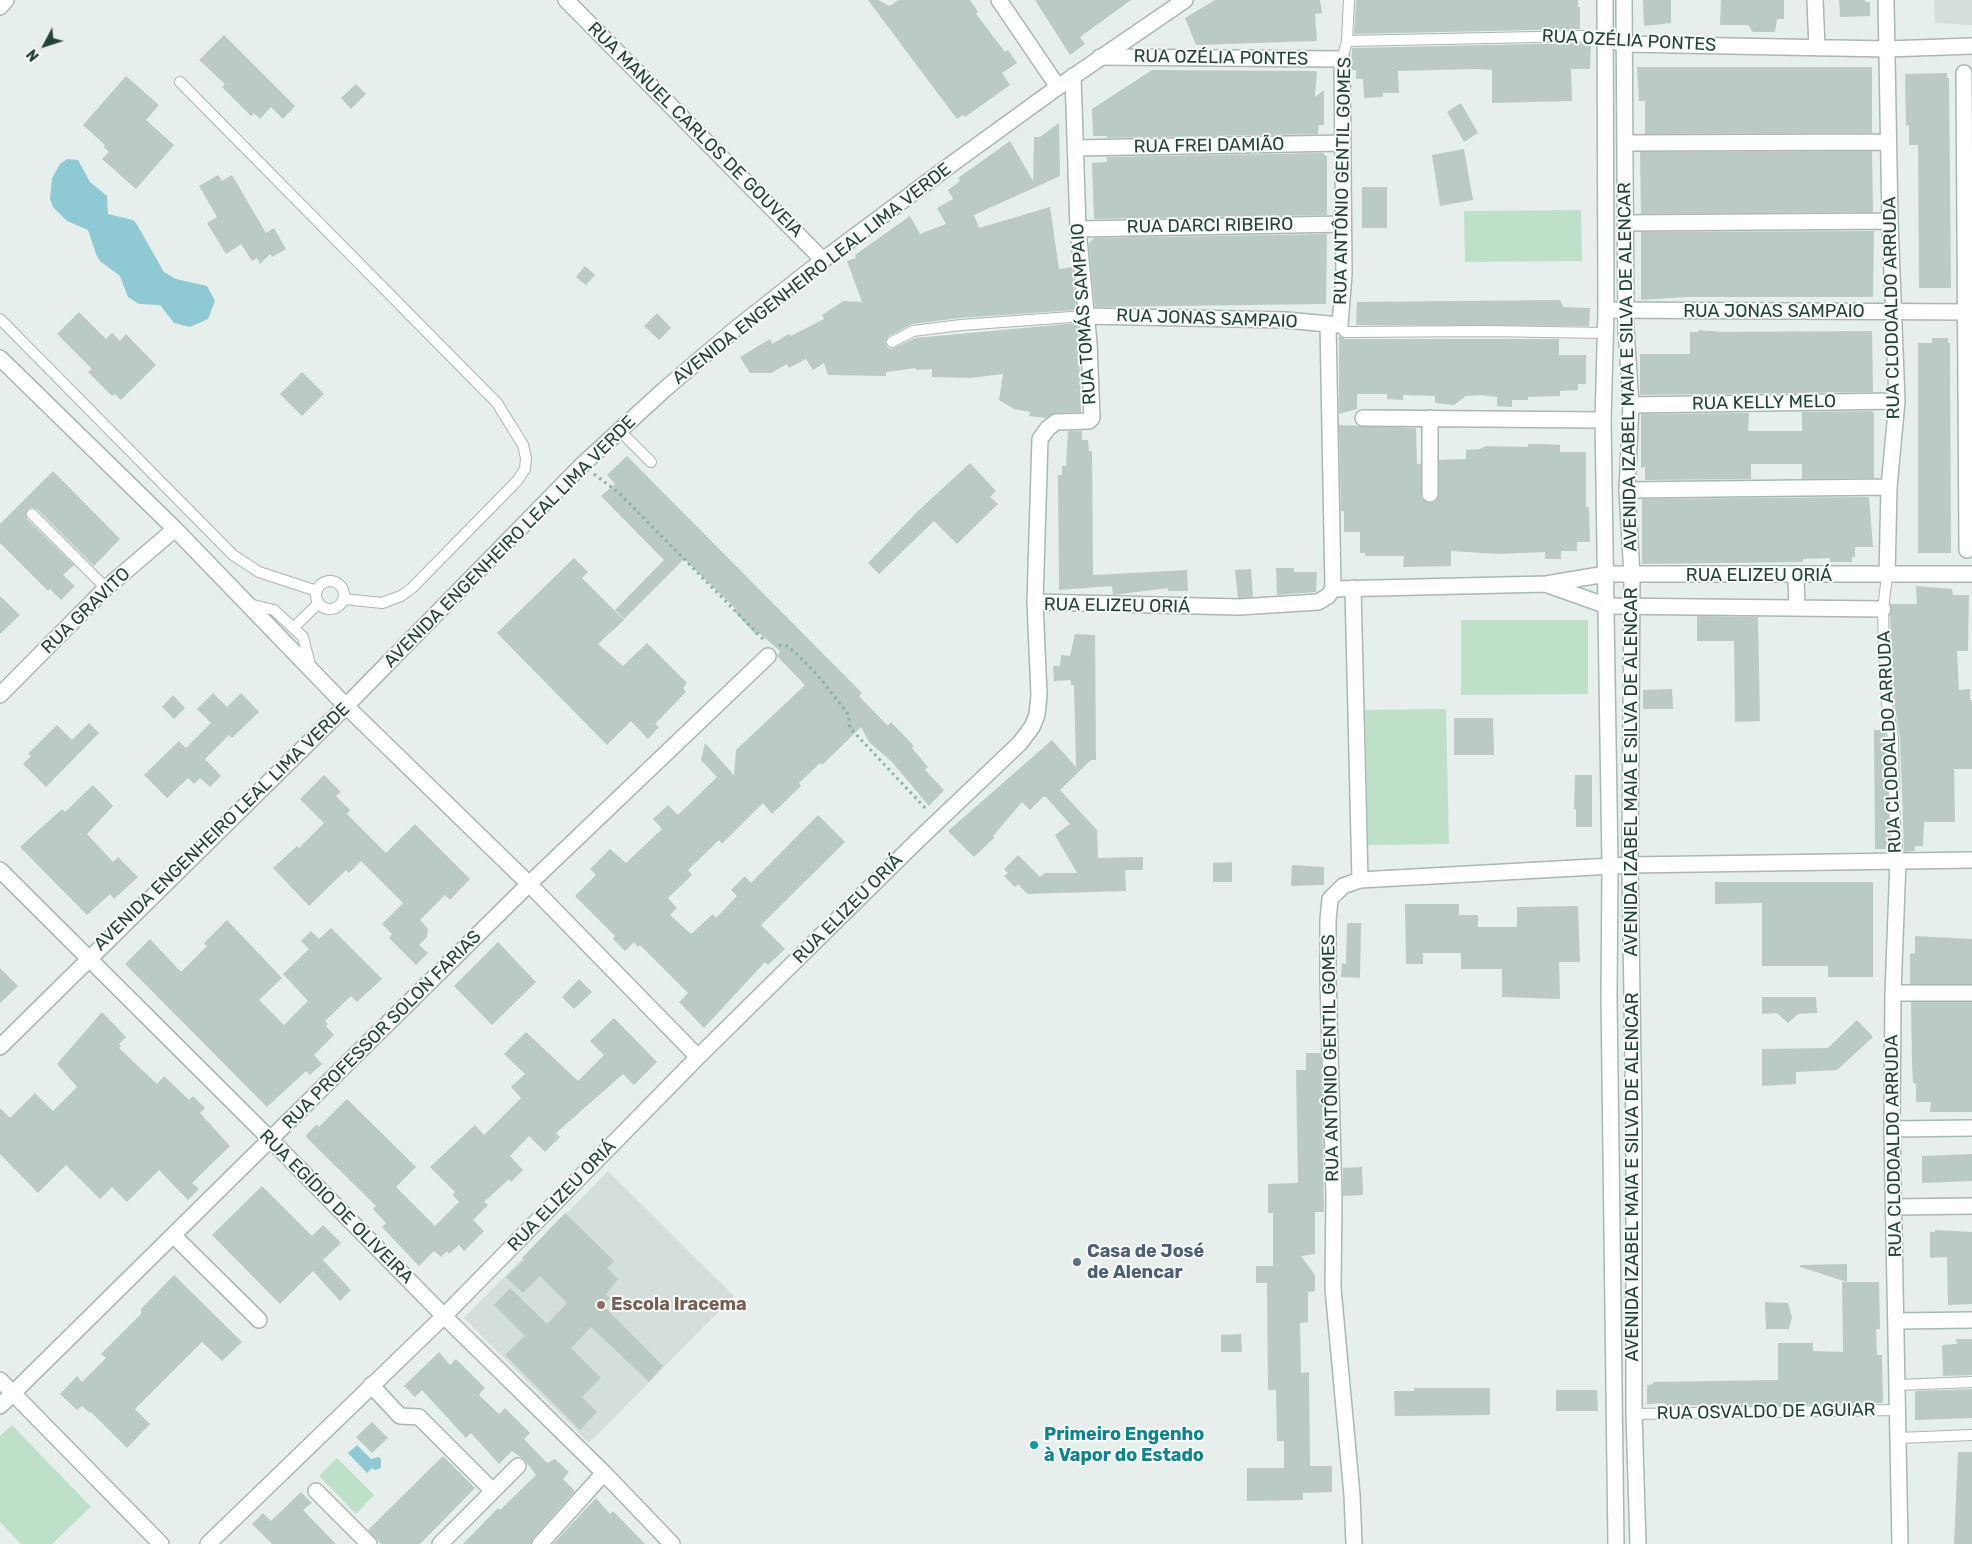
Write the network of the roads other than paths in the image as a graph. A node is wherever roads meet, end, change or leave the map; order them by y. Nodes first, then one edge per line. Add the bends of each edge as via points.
1 (6, 0) edge
2 (566, 0) edge
3 (999, 0) edge
4 (1185, 0) edge
5 (1349, 0) edge
6 (1605, 0) edge
7 (1624, 0) edge
8 (1815, 0) edge
9 (1886, 0) edge
10 (0, 7) edge
11 (1605, 39) junction
12 (1346, 41) junction
13 (1624, 44) junction
14 (1972, 46) edge
15 (1816, 48) junction
16 (1887, 49) junction
17 (1100, 57) junction
18 (1342, 59) junction
19 (1964, 73) dead end
20 (1073, 76) junction
21 (180, 82) dead end
22 (1058, 87) junction
23 (1888, 142) junction
24 (1343, 143) junction
25 (1626, 143) junction
26 (1076, 148) junction
27 (1604, 171) junction
28 (1624, 172) junction
29 (1890, 221) junction
30 (1626, 223) junction
31 (1343, 224) junction
32 (1078, 229) junction
33 (823, 260) junction
34 (1606, 310) junction
35 (1627, 310) junction
36 (1895, 312) junction
37 (1968, 312) edge
38 (1085, 316) junction
39 (0, 319) edge
40 (1334, 324) junction
41 (1606, 332) junction
42 (892, 342) dead end
43 (0, 358) edge
44 (1897, 401) junction
45 (1631, 405) junction
46 (1363, 418) dead end
47 (1430, 418) junction
48 (1603, 420) junction
49 (620, 430) junction
50 (651, 462) dead end
51 (1889, 487) junction
52 (1627, 490) junction
53 (1430, 494) dead end
54 (32, 514) dead end
55 (175, 529) junction
56 (1967, 550) dead end
57 (1606, 574) junction
58 (1972, 574) edge
59 (1632, 575) junction
60 (1796, 576) junction
61 (1887, 576) junction
62 (1546, 584) junction
63 (106, 588) junction
64 (1353, 588) junction
65 (1332, 589) junction
66 (317, 591) junction
67 (344, 599) junction
68 (319, 602) junction
69 (1035, 602) junction
70 (249, 604) junction
71 (1607, 606) junction
72 (1630, 607) junction
73 (1797, 608) junction
74 (1883, 609) junction
75 (294, 627) junction
76 (768, 656) dead end
77 (1608, 663) junction
78 (1630, 664) junction
79 (311, 670) junction
80 (0, 695) edge
81 (346, 706) junction
82 (1972, 860) edge
83 (1898, 861) junction
84 (1630, 865) junction
85 (1610, 866) junction
86 (0, 870) edge
87 (1360, 880) junction
88 (529, 884) junction
89 (88, 959) junction
90 (1893, 993) junction
91 (1972, 993) edge
92 (1632, 995) junction
93 (1609, 996) junction
94 (0, 1047) edge
95 (698, 1057) junction
96 (1892, 1128) junction
97 (1972, 1128) edge
98 (272, 1140) junction
99 (1972, 1206) edge
100 (1894, 1207) junction
101 (174, 1236) junction
102 (444, 1316) junction
103 (259, 1320) dead end
104 (1972, 1320) edge
105 (1896, 1321) junction
106 (0, 1380) edge
107 (1972, 1382) edge
108 (371, 1385) junction
109 (1898, 1385) junction
110 (13, 1394) junction
111 (0, 1406) edge
112 (1898, 1410) junction
113 (1634, 1414) junction
114 (1972, 1435) edge
115 (1898, 1438) junction
116 (518, 1466) dead end
117 (604, 1473) junction
118 (492, 1490) junction
119 (316, 1491) dead end
120 (161, 1544) edge
121 (208, 1544) edge
122 (369, 1544) edge
123 (440, 1544) edge
124 (540, 1544) edge
125 (672, 1544) edge
126 (1354, 1544) edge
127 (1616, 1544) edge
128 (1638, 1544) edge
129 (1900, 1544) edge

1 - 10 street
2 - 33 street, RUA MANUEL CARLOS DE GOUVEIA
3 - 22 street
4 - 17 street, AVENIDA ENGENHEIRO LEAL LIMA VERDE
5 - 12 lane, RUA ANTÔNIO GENTIL GOMES
6 - 11 street, AVENIDA IZABEL MAIA E SILVA DE ALENCAR
7 - 13 street, AVENIDA IZABEL MAIA E SILVA DE ALENCAR
8 - 15 street
9 - 16 street, RUA CLODOALDO ARRUDA
11 - 12 lane, RUA OZÉLIA PONTES via 1583,36
11 - 13 street, RUA OZÉLIA PONTES
11 - 27 street, AVENIDA IZABEL MAIA E SILVA DE ALENCAR
12 - 18 lane, RUA ANTÔNIO GENTIL GOMES
13 - 15 street, RUA OZÉLIA PONTES
13 - 25 street, AVENIDA IZABEL MAIA E SILVA DE ALENCAR
14 - 16 street, RUA OZÉLIA PONTES
15 - 16 street, RUA OZÉLIA PONTES
16 - 23 street, RUA CLODOALDO ARRUDA
17 - 18 street, RUA OZÉLIA PONTES
17 - 20 street, AVENIDA ENGENHEIRO LEAL LIMA VERDE
18 - 24 street, RUA ANTÔNIO GENTIL GOMES
19 - 37 street
20 - 22 street, AVENIDA ENGENHEIRO LEAL LIMA VERDE
20 - 26 street, RUA TOMÁS SAMPAIO
21 - 67 lane via 497,403 523,445 525,469 516,481 412,588 402,596 382,603
22 - 33 street, AVENIDA ENGENHEIRO LEAL LIMA VERDE
23 - 25 street
23 - 29 street, RUA CLODOALDO ARRUDA
24 - 26 street, RUA FREI DAMIÃO
24 - 31 street, RUA ANTÔNIO GENTIL GOMES
25 - 28 street, AVENIDA IZABEL MAIA E SILVA DE ALENCAR
26 - 32 street, RUA TOMÁS SAMPAIO
27 - 28 street
27 - 34 street, AVENIDA IZABEL MAIA E SILVA DE ALENCAR
28 - 30 street, AVENIDA IZABEL MAIA E SILVA DE ALENCAR
29 - 30 street
29 - 36 street, RUA CLODOALDO ARRUDA
30 - 35 street, AVENIDA IZABEL MAIA E SILVA DE ALENCAR
31 - 32 street, RUA DARCI RIBEIRO
31 - 40 street, RUA ANTÔNIO GENTIL GOMES via 1344,274
32 - 38 street, RUA TOMÁS SAMPAIO
33 - 49 street, AVENIDA ENGENHEIRO LEAL LIMA VERDE via 720,342
34 - 35 street, RUA JONAS SAMPAIO
34 - 41 street, AVENIDA IZABEL MAIA E SILVA DE ALENCAR
35 - 36 street, RUA JONAS SAMPAIO
35 - 45 street, AVENIDA IZABEL MAIA E SILVA DE ALENCAR
36 - 37 street, RUA JONAS SAMPAIO
36 - 44 street, RUA CLODOALDO ARRUDA
37 - 56 street
38 - 40 street, RUA JONAS SAMPAIO
38 - 42 lane via 913,331
38 - 69 street, RUA TOMÁS SAMPAIO via 1092,418 1089,421 1056,422 1040,439
39 - 66 lane via 233,555 259,572
40 - 41 lane, RUA JONAS SAMPAIO via 1345,332
40 - 65 street, RUA ANTÔNIO GENTIL GOMES
41 - 48 street, AVENIDA IZABEL MAIA E SILVA DE ALENCAR
43 - 55 street
44 - 45 street, RUA KELLY MELO
44 - 51 street, RUA CLODOALDO ARRUDA
45 - 52 street, AVENIDA IZABEL MAIA E SILVA DE ALENCAR
46 - 47 street
47 - 48 street
47 - 53 street
48 - 57 street, AVENIDA IZABEL MAIA E SILVA DE ALENCAR
49 - 50 lane
49 - 81 street, AVENIDA ENGENHEIRO LEAL LIMA VERDE via 483,564
51 - 52 street
51 - 61 street, RUA CLODOALDO ARRUDA
52 - 59 street, AVENIDA IZABEL MAIA E SILVA DE ALENCAR
54 - 63 lane
55 - 63 street, RUA GRAVITO
55 - 70 street
57 - 59 street, RUA ELIZEU ORIÁ
57 - 62 street, RUA ELIZEU ORIÁ
57 - 71 street, AVENIDA IZABEL MAIA E SILVA DE ALENCAR
58 - 61 street, RUA ELIZEU ORIÁ
59 - 60 street, RUA ELIZEU ORIÁ
59 - 72 street, AVENIDA IZABEL MAIA E SILVA DE ALENCAR
60 - 61 street, RUA ELIZEU ORIÁ
60 - 73 street
61 - 74 lane, RUA CLODOALDO ARRUDA
62 - 64 street, RUA ELIZEU ORIÁ
62 - 71 street, RUA ELIZEU ORIÁ
63 - 80 street, RUA GRAVITO
64 - 65 street, RUA ELIZEU ORIÁ
64 - 87 street
65 - 69 street, RUA ELIZEU ORIÁ via 1318,602 1239,607
66 - 67 lane via 320,585 332,581 342,587
66 - 68 lane
67 - 68 lane via 329,609
68 - 75 lane
69 - 95 street, RUA ELIZEU ORIÁ via 1039,695 1032,727 1020,743
70 - 75 lane via 274,610
70 - 79 street
71 - 72 street, RUA ELIZEU ORIÁ
71 - 77 street, AVENIDA IZABEL MAIA E SILVA DE ALENCAR
72 - 73 street, RUA ELIZEU ORIÁ
72 - 78 street, AVENIDA IZABEL MAIA E SILVA DE ALENCAR
73 - 74 street, RUA ELIZEU ORIÁ
74 - 83 lane, RUA CLODOALDO ARRUDA
75 - 79 lane via 306,644
76 - 88 street, RUA PROFESSOR SOLON FARIAS
77 - 78 street
77 - 85 street, AVENIDA IZABEL MAIA E SILVA DE ALENCAR
78 - 84 street, AVENIDA IZABEL MAIA E SILVA DE ALENCAR
79 - 81 street
81 - 88 street
81 - 89 street, AVENIDA ENGENHEIRO LEAL LIMA VERDE
82 - 83 street
83 - 84 street
83 - 90 street, RUA CLODOALDO ARRUDA
84 - 85 street
84 - 92 street, AVENIDA IZABEL MAIA E SILVA DE ALENCAR
85 - 87 street
85 - 93 street, AVENIDA IZABEL MAIA E SILVA DE ALENCAR
86 - 89 street, RUA EGÍDIO DE OLIVEIRA
87 - 126 street, RUA ANTÔNIO GENTIL GOMES via 1343,886 1330,899 1328,920 1334,1288
88 - 95 street
88 - 98 street, RUA PROFESSOR SOLON FARIAS
89 - 94 street, AVENIDA ENGENHEIRO LEAL LIMA VERDE
89 - 98 street, RUA EGÍDIO DE OLIVEIRA
90 - 91 street
90 - 96 street, RUA CLODOALDO ARRUDA
92 - 93 street
92 - 113 street, AVENIDA IZABEL MAIA E SILVA DE ALENCAR
93 - 127 street, AVENIDA IZABEL MAIA E SILVA DE ALENCAR
95 - 102 street, RUA ELIZEU ORIÁ
96 - 97 street
96 - 100 street, RUA CLODOALDO ARRUDA
98 - 101 street, RUA PROFESSOR SOLON FARIAS
98 - 102 street, RUA EGÍDIO DE OLIVEIRA
99 - 100 street
100 - 105 street, RUA CLODOALDO ARRUDA
101 - 103 street
101 - 110 street, RUA PROFESSOR SOLON FARIAS
102 - 108 street, RUA ELIZEU ORIÁ
102 - 117 street, RUA EGÍDIO DE OLIVEIRA
104 - 105 street
105 - 109 street, RUA CLODOALDO ARRUDA
106 - 110 street
107 - 109 lane
108 - 118 street via 400,1416 419,1417
108 - 121 street, RUA ELIZEU ORIÁ
109 - 112 street, RUA CLODOALDO ARRUDA
110 - 111 street, RUA PROFESSOR SOLON FARIAS
110 - 120 street
112 - 113 lane, RUA OSVALDO DE AGUIAR
112 - 115 street, RUA CLODOALDO ARRUDA
113 - 128 street, AVENIDA IZABEL MAIA E SILVA DE ALENCAR
114 - 115 lane
115 - 129 street, RUA CLODOALDO ARRUDA
116 - 118 street
117 - 124 street
117 - 125 street, RUA EGÍDIO DE OLIVEIRA
118 - 123 street
119 - 122 street

